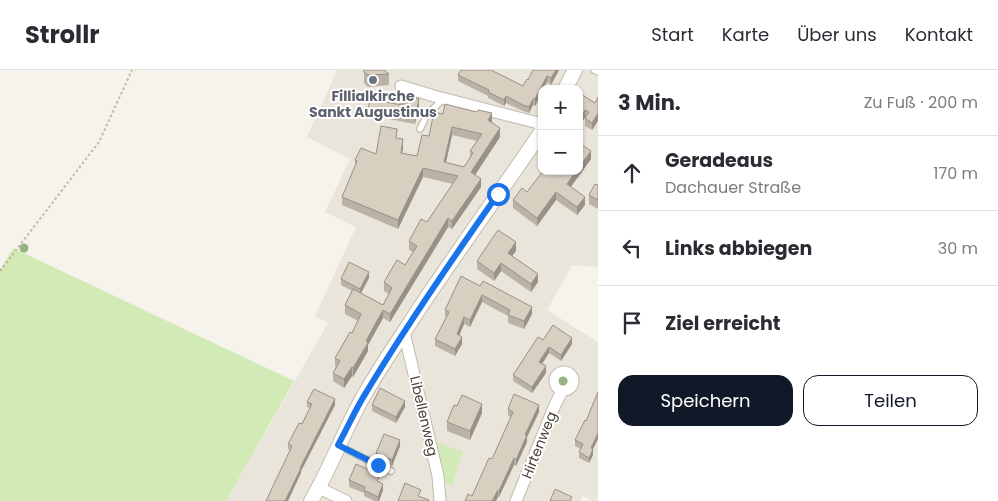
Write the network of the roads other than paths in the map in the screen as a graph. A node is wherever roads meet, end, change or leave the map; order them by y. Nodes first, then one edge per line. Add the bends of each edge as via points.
1 (575, 70) edge
2 (594, 70) edge
3 (598, 72) edge
4 (567, 85) edge
5 (401, 86) dead end
6 (443, 98) junction
7 (538, 123) edge
8 (420, 129) dead end
9 (538, 137) edge
10 (404, 332) junction
11 (563, 390) dead end
12 (338, 445) junction
13 (391, 471) dead end
14 (319, 488) junction
15 (311, 501) edge
16 (346, 501) edge
17 (440, 501) edge
18 (516, 501) edge

1 - 4 street
2 - 3 lane
5 - 6 street
6 - 7 street
6 - 8 lane via 427,115
9 - 10 street
10 - 12 street via 366,392
10 - 17 street, Libellenweg via 438,476
11 - 18 street, Hirtenweg
12 - 13 lane
12 - 14 street
14 - 15 street
14 - 16 street

